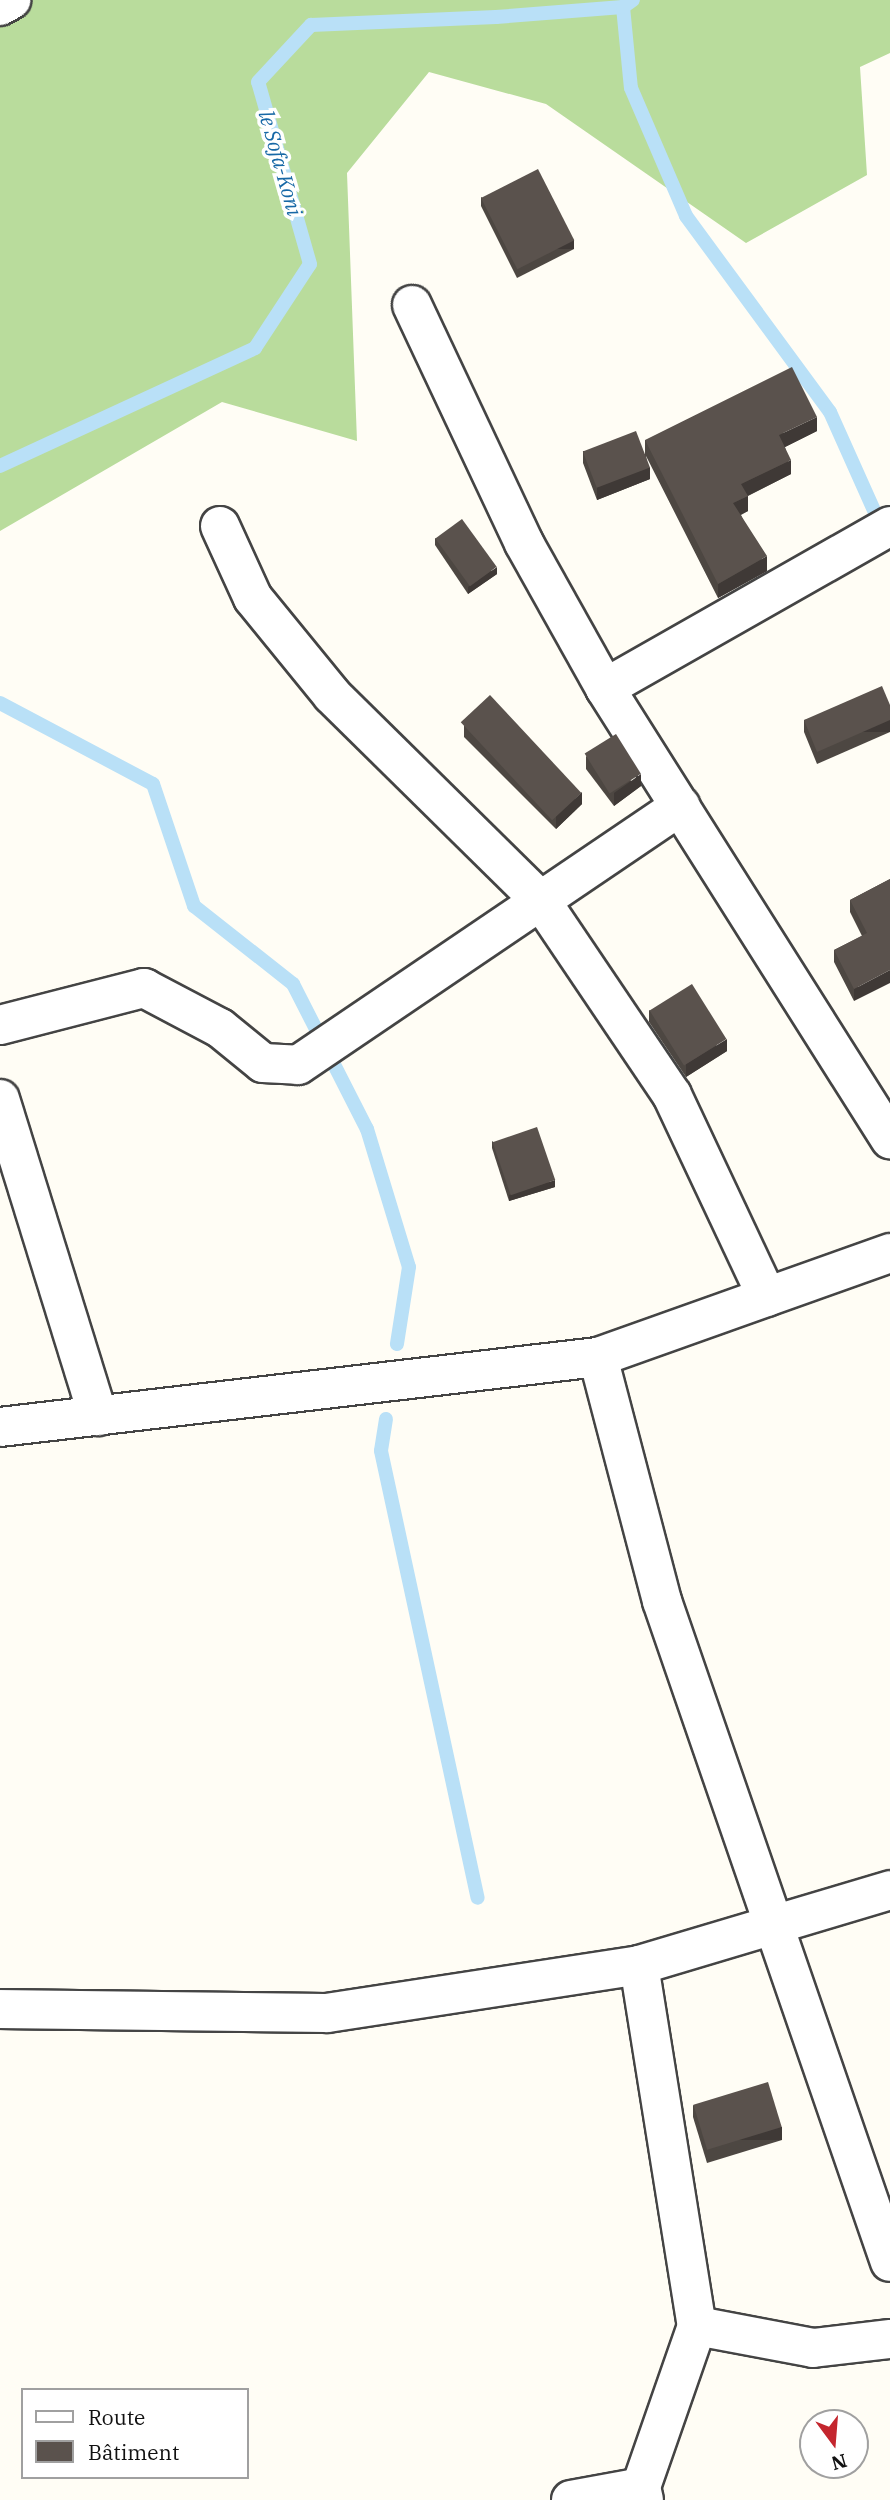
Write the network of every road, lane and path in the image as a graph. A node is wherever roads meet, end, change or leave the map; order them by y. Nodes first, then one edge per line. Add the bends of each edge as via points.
1 (12, 0) edge
2 (0, 6) edge
3 (412, 305) dead end
4 (220, 526) dead end
5 (876, 533) edge
6 (605, 688) junction
7 (680, 806) junction
8 (541, 901) junction
9 (0, 1025) edge
10 (0, 1099) edge
11 (890, 1139) edge
12 (890, 1254) edge
13 (767, 1297) junction
14 (598, 1357) junction
15 (98, 1416) junction
16 (0, 1427) edge
17 (890, 1890) edge
18 (774, 1925) junction
19 (639, 1965) junction
20 (0, 2009) edge
21 (890, 2263) edge
22 (696, 2326) junction
23 (890, 2339) edge
24 (642, 2494) edge
25 (570, 2500) edge

1 - 2 street
3 - 6 street via 524,543
4 - 8 street via 253,598 332,695
5 - 6 street
6 - 7 street
7 - 8 street
7 - 11 street
8 - 9 street via 298,1065 263,1063 220,1028 144,988
8 - 13 street via 672,1095
10 - 15 street
12 - 13 street
13 - 14 street
14 - 15 street
14 - 18 street via 662,1601
15 - 16 street
17 - 18 street
18 - 19 street
18 - 21 street
19 - 20 street via 327,2013
19 - 22 street
22 - 23 street via 813,2348
22 - 24 street
24 - 25 street

